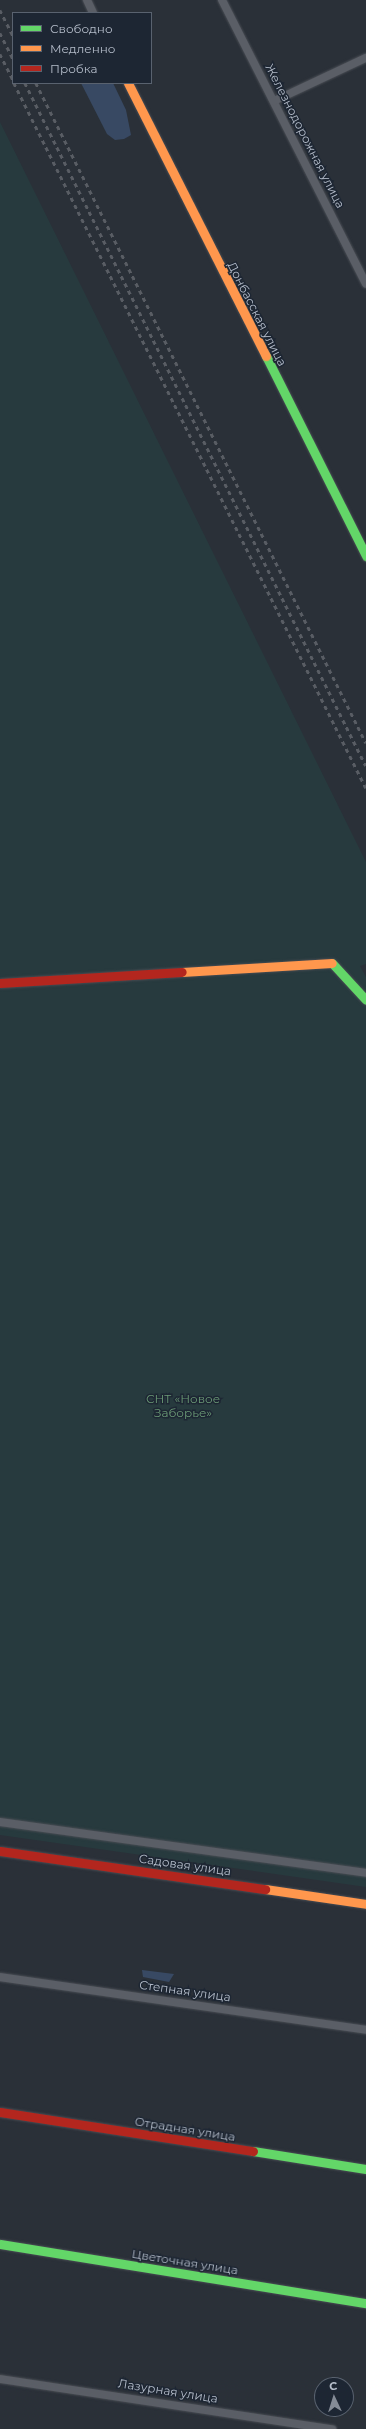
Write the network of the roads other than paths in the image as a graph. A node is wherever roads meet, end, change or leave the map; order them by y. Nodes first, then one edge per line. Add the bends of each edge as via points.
1 (87, 0) edge
2 (222, 0) edge
3 (93, 12) edge
4 (366, 58) edge
5 (129, 84) edge
6 (274, 101) junction
7 (366, 284) edge
8 (366, 556) edge
9 (0, 983) edge
10 (366, 1000) edge
11 (0, 1822) edge
12 (0, 1851) edge
13 (366, 1873) edge
14 (366, 1904) edge
15 (0, 1977) edge
16 (366, 2030) edge
17 (0, 2112) edge
18 (366, 2169) edge
19 (0, 2244) edge
20 (366, 2303) edge
21 (0, 2378) edge
22 (332, 2429) edge

1 - 3 street
2 - 6 street, Железнодорожная улица
4 - 6 street
5 - 8 street, Донбасская улица
6 - 7 street, Железнодорожная улица
9 - 10 street via 332,963
11 - 13 street
12 - 14 street, Садовая улица
15 - 16 street, Степная улица
17 - 18 street, Отрадная улица
19 - 20 street, Цветочная улица
21 - 22 street, Лазурная улица

